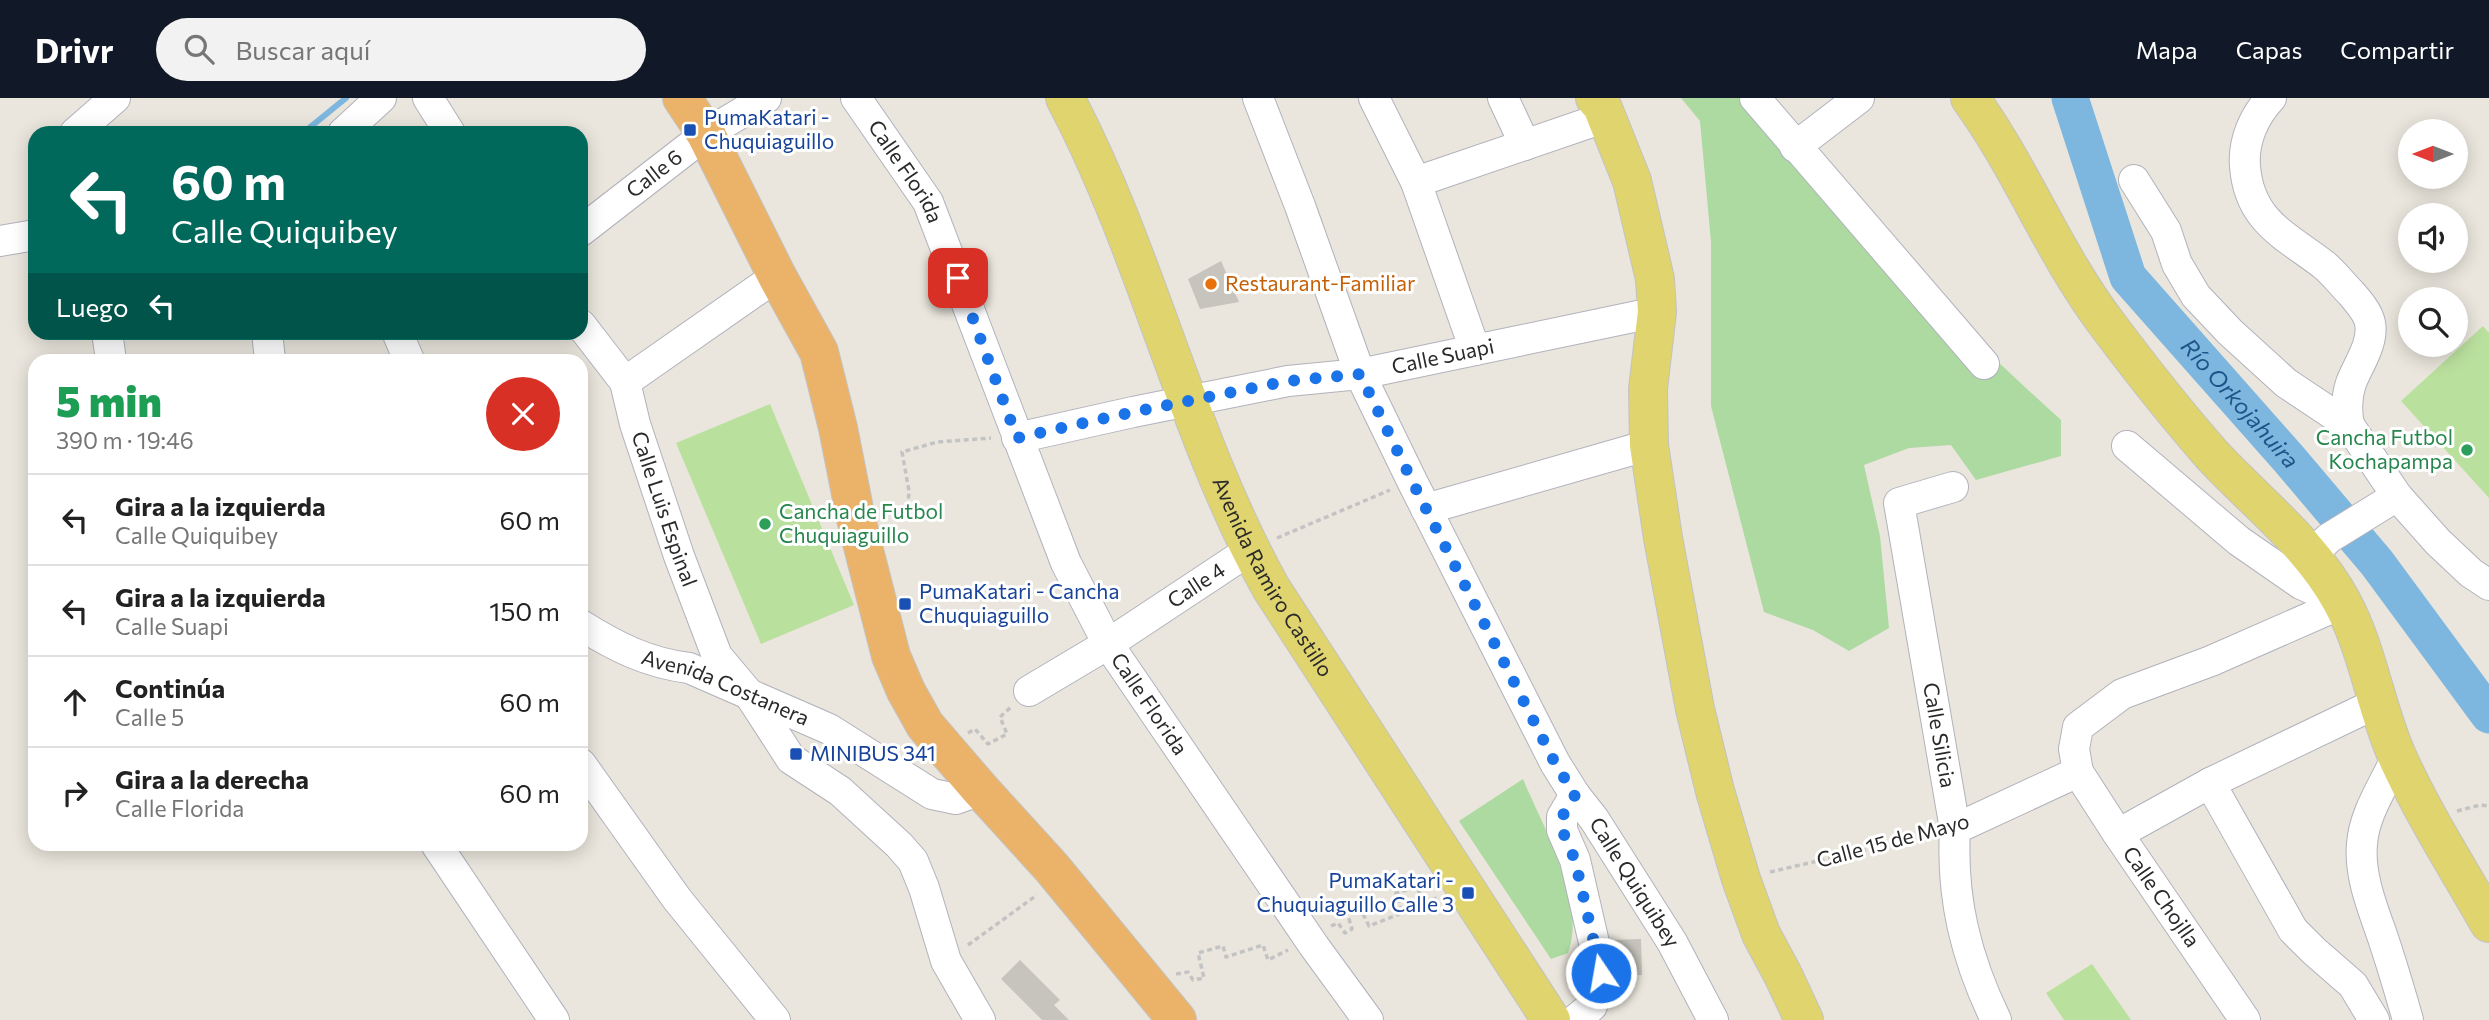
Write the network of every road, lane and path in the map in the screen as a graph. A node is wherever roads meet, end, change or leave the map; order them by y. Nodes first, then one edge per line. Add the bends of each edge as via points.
1 (115, 98) edge
2 (381, 98) edge
3 (428, 98) edge
4 (682, 98) edge
5 (766, 98) edge
6 (856, 98) edge
7 (1065, 98) edge
8 (1258, 98) edge
9 (1374, 98) edge
10 (1503, 98) edge
11 (1755, 98) edge
12 (1860, 98) edge
13 (1970, 98) edge
14 (2271, 98) edge
15 (1601, 107) edge
16 (83, 126) edge
17 (351, 126) edge
18 (446, 126) edge
19 (706, 134) junction
20 (1524, 145) junction
21 (1796, 147) junction
22 (2134, 180) dead end
23 (1416, 182) junction
24 (588, 225) edge
25 (28, 236) edge
26 (0, 241) edge
27 (777, 276) junction
28 (1657, 312) junction
29 (588, 334) edge
30 (1475, 349) junction
31 (1984, 364) dead end
32 (1360, 374) junction
33 (625, 382) junction
34 (1187, 402) junction
35 (2349, 425) junction
36 (1017, 438) junction
37 (1649, 445) junction
38 (2127, 446) dead end
39 (1412, 481) junction
40 (1953, 487) dead end
41 (2397, 496) junction
42 (1426, 509) junction
43 (856, 519) junction
44 (2320, 547) junction
45 (1250, 550) junction
46 (2489, 585) edge
47 (2343, 603) junction
48 (588, 629) edge
49 (1108, 644) junction
50 (1029, 691) joint
51 (749, 694) junction
52 (2379, 702) junction
53 (945, 747) junction
54 (2397, 755) junction
55 (2078, 772) junction
56 (588, 774) edge
57 (2210, 783) junction
58 (981, 790) junction
59 (1575, 795) junction
60 (1955, 829) junction
61 (2118, 834) junction
62 (441, 851) edge
63 (1741, 879) junction
64 (1037, 895) dead end
65 (2489, 923) edge
66 (946, 961) junction
67 (972, 1017) edge
68 (554, 1020) edge
69 (775, 1020) edge
70 (1177, 1020) edge
71 (1368, 1020) edge
72 (1551, 1020) edge
73 (1575, 1020) edge
74 (1713, 1020) edge
75 (1804, 1020) edge
76 (1996, 1020) edge
77 (2245, 1020) edge
78 (2374, 1020) edge
79 (2407, 1020) edge

1 - 16 street
2 - 17 street
3 - 18 street
4 - 19 highway
5 - 19 street, Calle 6
6 - 36 street, Calle Florida via 928,202
7 - 34 main road, Avenida Ramiro Castillo via 1114,206
8 - 32 street, Calle Quiquibey
9 - 23 street
10 - 20 street
11 - 21 street
12 - 21 street
13 - 44 main road via 2065,262 2108,326 2213,456
14 - 35 street via 2248,137 2245,159 2246,179 2259,213 2325,266 2357,300 2370,322 2369,341 2347,400
15 - 20 street
15 - 28 main road via 1632,181 1646,232
19 - 24 street, Calle 6
19 - 27 highway
20 - 23 street
21 - 31 street
22 - 35 street via 2166,231 2177,264 2196,296 2286,383
23 - 30 street
25 - 26 street
27 - 33 street
27 - 43 highway via 819,352
28 - 30 street, Calle Suapi
28 - 37 main road via 1648,389
29 - 33 street, Calle Luis Espinal
30 - 32 street, Calle Suapi
32 - 34 street, Calle Suapi via 1288,381
32 - 39 street, Calle Quiquibey
33 - 51 street, Calle Luis Espinal via 679,556 717,656
34 - 36 street, Calle Suapi
34 - 45 main road, Avenida Ramiro Castillo
35 - 41 street
36 - 43 path via 937,442 902,452 908,506
36 - 49 street, Calle Florida via 1066,563
37 - 42 street
37 - 63 main road via 1695,709
38 - 47 street via 2238,541 2301,584
39 - 42 street, Calle Quiquibey
39 - 45 path
40 - 60 street, Calle Silicia via 1899,503
41 - 44 street
41 - 46 street via 2438,542
42 - 59 street, Calle Quiquibey
43 - 53 highway via 891,656 925,725
44 - 47 main road
45 - 49 street, Calle 4
45 - 72 main road, Avenida Ramiro Castillo
47 - 52 main road
47 - 55 street via 2122,694 2078,727 2074,748
48 - 51 street, Avenida Costanera via 642,658 689,668
49 - 50 street, Calle 4
49 - 71 street, Calle Florida
50 - 53 path via 1000,717 1007,734 988,744 975,729
51 - 58 street, Avenida Costanera via 829,729 932,794 956,799
51 - 66 street, Calle Luis Espinal via 791,759 840,791 913,861
52 - 54 main road
52 - 57 street
53 - 58 highway
54 - 65 main road
54 - 79 street via 2371,807 2362,844 2372,906
55 - 60 street, Calle 15 de Mayo
55 - 61 street, Calle Chojlla
56 - 69 street via 677,899
57 - 61 street
57 - 78 street via 2293,930 2353,985
58 - 70 highway via 1052,867
59 - 73 street via 1562,817 1562,830 1575,860 1601,973 1592,1006
59 - 74 street, Calle Quiquibey via 1672,942
60 - 63 path, Calle 15 de Mayo
60 - 76 street, Calle Silicia via 1953,861 1963,932 1975,976
61 - 77 street, Calle Chojlla
62 - 68 street
63 - 75 main road
64 - 66 path
66 - 67 street, Calle Luis Espinal

